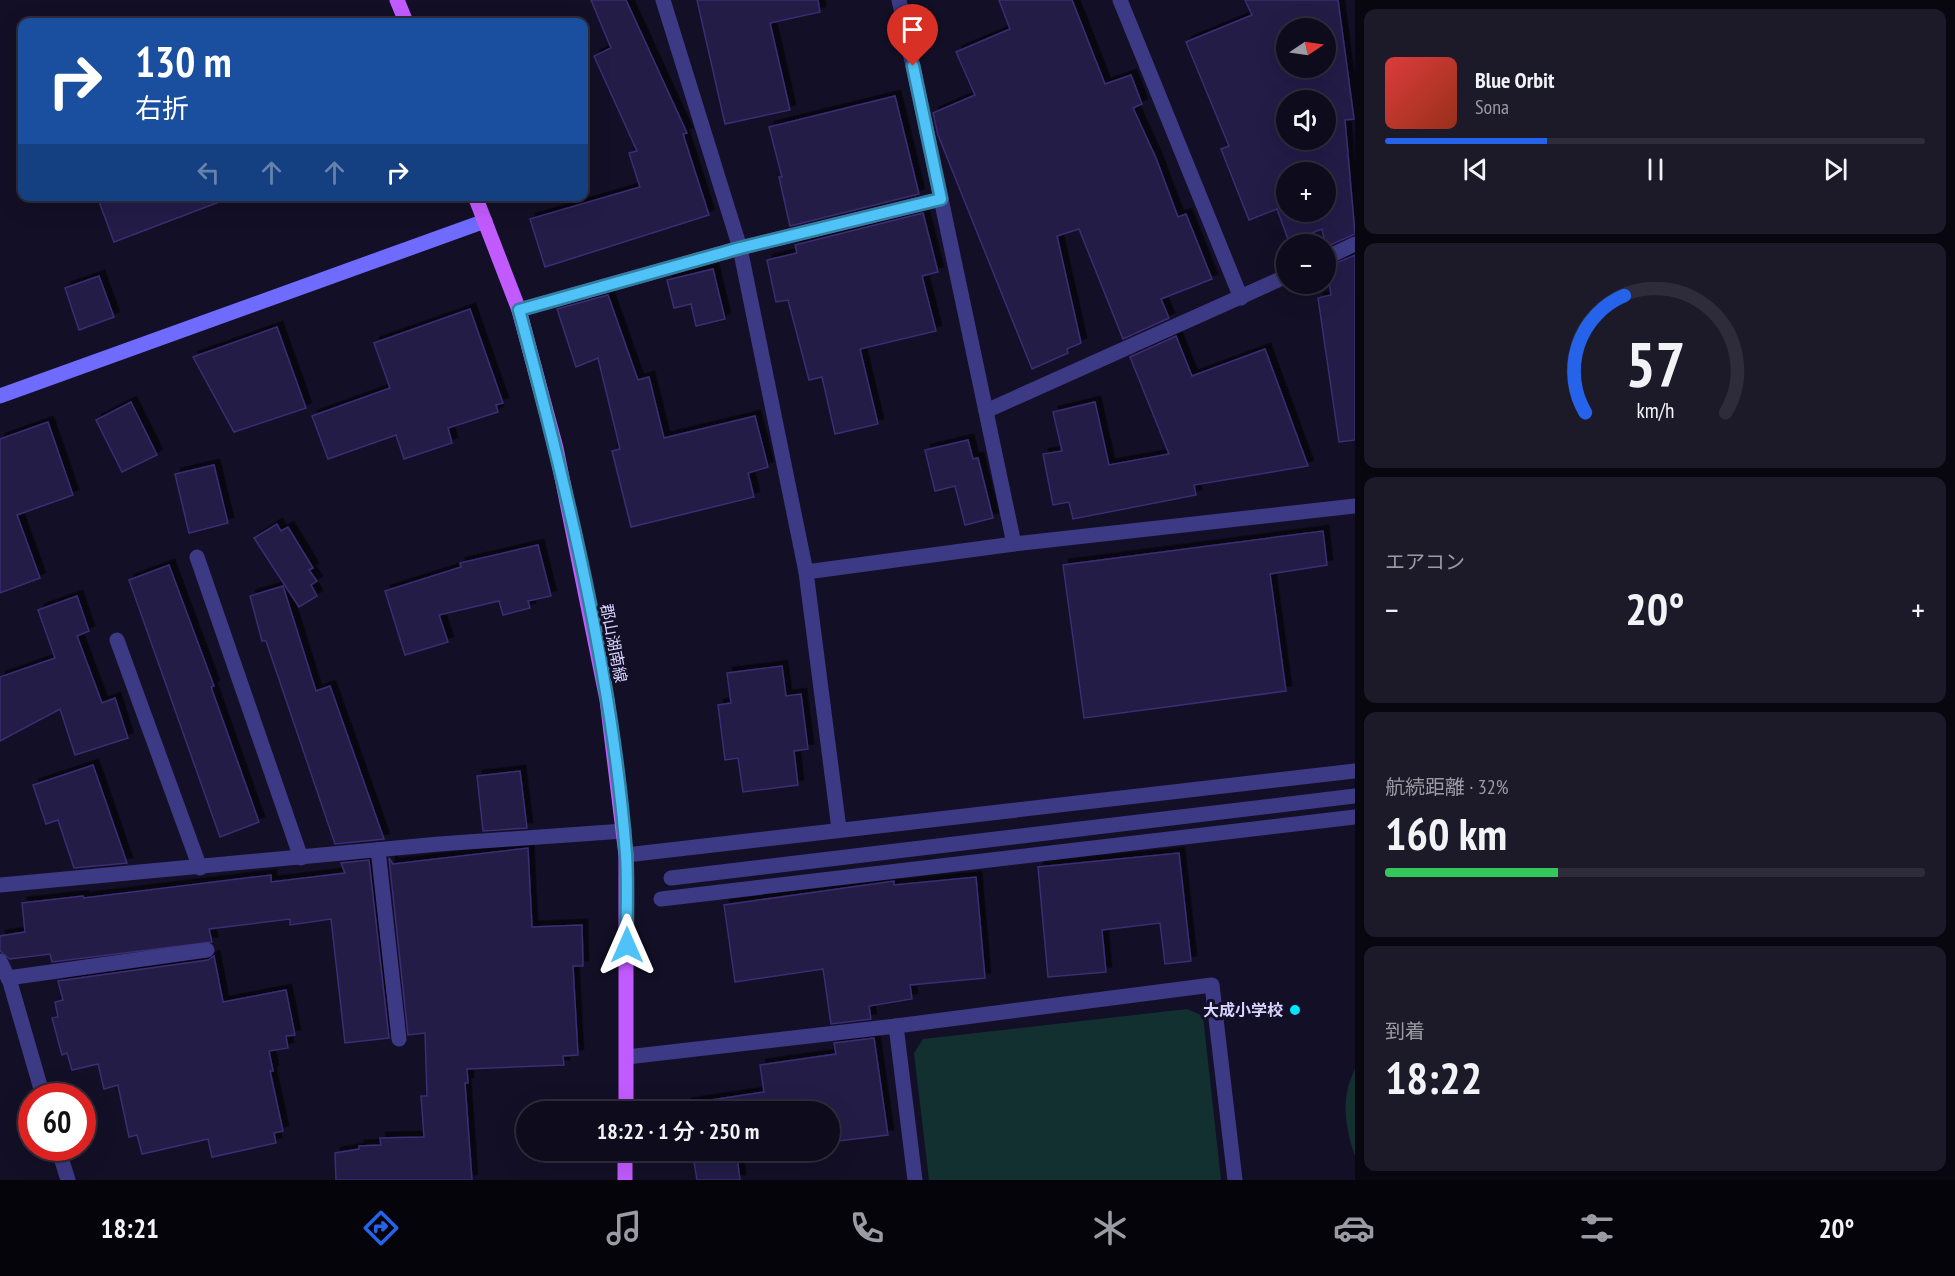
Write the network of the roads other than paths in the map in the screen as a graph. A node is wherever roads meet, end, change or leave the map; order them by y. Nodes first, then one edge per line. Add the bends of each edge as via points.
1 (397, 0) edge
2 (663, 0) edge
3 (899, 0) edge
4 (1120, 0) edge
5 (404, 18) edge
6 (941, 199) junction
7 (477, 201) edge
8 (485, 221) junction
9 (1355, 244) edge
10 (740, 248) junction
11 (1336, 253) edge
12 (1276, 281) edge
13 (1241, 298) junction
14 (519, 310) junction
15 (0, 396) edge
16 (986, 411) junction
17 (1355, 506) edge
18 (1014, 544) junction
19 (197, 557) dead end
20 (806, 572) junction
21 (117, 640) dead end
22 (1355, 771) edge
23 (1355, 796) edge
24 (1355, 817) edge
25 (839, 829) junction
26 (624, 831) junction
27 (378, 850) junction
28 (626, 855) junction
29 (301, 858) junction
30 (200, 868) junction
31 (671, 879) dead end
32 (0, 885) edge
33 (661, 899) dead end
34 (207, 950) dead end
35 (0, 962) edge
36 (8, 978) junction
37 (896, 1026) junction
38 (399, 1039) dead end
39 (627, 1057) junction
40 (39, 1083) edge
41 (626, 1101) edge
42 (62, 1161) edge
43 (625, 1161) edge
44 (68, 1180) edge
45 (625, 1180) edge
46 (915, 1180) edge
47 (1235, 1180) edge

1 - 5 main road
2 - 10 street
3 - 6 street
4 - 13 street
6 - 10 street
6 - 16 street
7 - 8 main road, 郡山湖南線
8 - 14 main road, 郡山湖南線
8 - 15 street
9 - 11 street
10 - 14 street
10 - 20 street
12 - 13 street
13 - 16 street
14 - 26 main road, 郡山湖南線 via 556,448 607,700
16 - 18 street
17 - 18 street
18 - 20 street
19 - 29 street
20 - 25 street
21 - 30 street
22 - 25 street
23 - 31 street
24 - 33 street
25 - 28 street
26 - 27 street
26 - 28 main road, 郡山湖南線
27 - 29 street
27 - 38 street
28 - 39 main road, 郡山湖南線
29 - 30 street
30 - 32 street
34 - 36 street
35 - 36 street
36 - 40 street
37 - 39 street
37 - 46 street
37 - 47 street via 1212,985
39 - 41 main road, 郡山湖南線
42 - 44 street
43 - 45 main road

